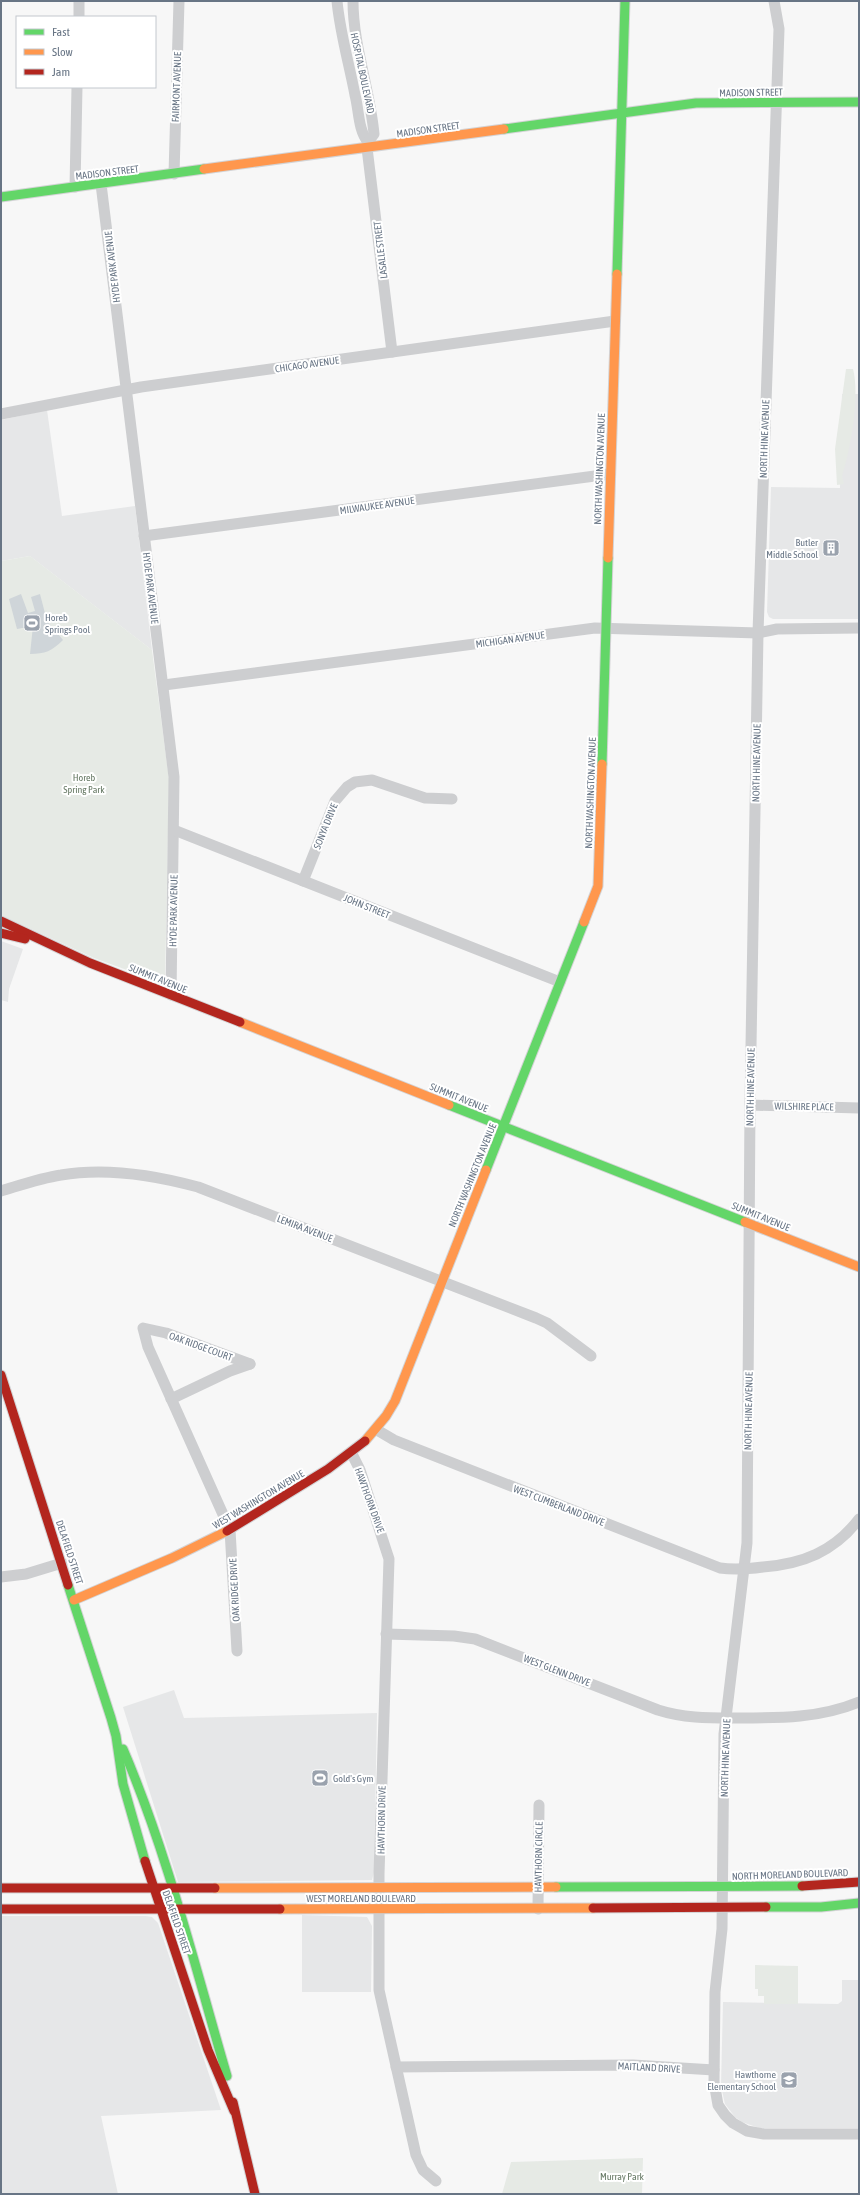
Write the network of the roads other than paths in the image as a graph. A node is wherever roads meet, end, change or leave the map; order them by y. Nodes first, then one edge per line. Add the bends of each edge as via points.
1 (79, 1) edge
2 (179, 1) edge
3 (337, 1) edge
4 (353, 1) edge
5 (625, 1) edge
6 (774, 1) edge
7 (79, 16) edge
8 (77, 88) edge
9 (775, 102) junction
10 (859, 102) edge
11 (621, 113) junction
12 (368, 145) junction
13 (174, 174) junction
14 (101, 184) junction
15 (75, 187) junction
16 (1, 197) edge
17 (615, 321) junction
18 (392, 352) junction
19 (126, 389) junction
20 (1, 414) edge
21 (610, 474) junction
22 (144, 536) junction
23 (606, 628) junction
24 (859, 628) edge
25 (758, 633) junction
26 (164, 685) junction
27 (452, 799) dead end
28 (174, 830) junction
29 (303, 881) junction
30 (1, 921) edge
31 (1, 933) edge
32 (53, 945) junction
33 (560, 982) junction
34 (171, 995) junction
35 (750, 1105) junction
36 (859, 1108) edge
37 (504, 1126) junction
38 (1, 1191) edge
39 (750, 1224) junction
40 (859, 1267) edge
41 (442, 1281) junction
42 (591, 1356) dead end
43 (1, 1375) edge
44 (171, 1399) junction
45 (377, 1430) junction
46 (352, 1454) junction
47 (859, 1519) edge
48 (230, 1530) junction
49 (62, 1563) junction
50 (745, 1569) junction
51 (1, 1576) edge
52 (74, 1600) junction
53 (386, 1634) junction
54 (236, 1651) dead end
55 (859, 1702) edge
56 (725, 1718) junction
57 (116, 1736) junction
58 (141, 1791) junction
59 (127, 1796) junction
60 (539, 1805) dead end
61 (155, 1835) junction
62 (140, 1841) junction
63 (859, 1882) edge
64 (153, 1887) junction
65 (172, 1887) junction
66 (682, 1887) junction
67 (721, 1887) junction
68 (1, 1888) edge
69 (380, 1888) junction
70 (538, 1888) junction
71 (24, 1898) junction
72 (75, 1898) junction
73 (237, 1898) junction
74 (305, 1898) junction
75 (859, 1903) edge
76 (681, 1908) junction
77 (722, 1908) junction
78 (1, 1909) edge
79 (161, 1909) junction
80 (178, 1909) junction
81 (379, 1909) junction
82 (538, 1909) junction
83 (192, 1955) junction
84 (178, 1960) junction
85 (219, 2046) junction
86 (208, 2050) junction
87 (396, 2066) junction
88 (714, 2070) junction
89 (234, 2111) junction
90 (859, 2134) edge
91 (436, 2182) dead end
92 (255, 2194) edge

1 - 7 street
2 - 13 street, FAIRMONT AVENUE
3 - 12 street, HOSPITAL BOULEVARD via 340,34 363,136
4 - 12 street, HOSPITAL BOULEVARD via 353,25 372,107 374,134
5 - 11 street, NORTH WASHINGTON AVENUE
6 - 9 street, NORTH HINE AVENUE via 779,29
8 - 15 street
9 - 10 street, MADISON STREET
9 - 11 street, MADISON STREET via 696,103
9 - 25 street, NORTH HINE AVENUE
11 - 12 street, MADISON STREET
11 - 17 street, NORTH WASHINGTON AVENUE
12 - 13 street, MADISON STREET
12 - 18 street, LASALLE STREET
13 - 14 street, MADISON STREET
14 - 15 street, MADISON STREET
14 - 19 street, HYDE PARK AVENUE
15 - 16 street, MADISON STREET
17 - 18 street, CHICAGO AVENUE
17 - 21 street, NORTH WASHINGTON AVENUE
18 - 19 street, CHICAGO AVENUE
19 - 20 street, CHICAGO AVENUE
19 - 22 street, HYDE PARK AVENUE
21 - 22 street, MILWAUKEE AVENUE
21 - 23 street, NORTH WASHINGTON AVENUE
22 - 26 street, HYDE PARK AVENUE
23 - 25 street, MICHIGAN AVENUE
23 - 26 street, MICHIGAN AVENUE
23 - 33 street, NORTH WASHINGTON AVENUE via 598,881
24 - 25 street, MICHIGAN AVENUE via 777,629
25 - 35 street, NORTH HINE AVENUE
26 - 28 street, HYDE PARK AVENUE via 174,777
27 - 29 street, SONYA DRIVE via 425,798 372,780 355,782 335,801
28 - 29 street, JOHN STREET
28 - 34 street, HYDE PARK AVENUE
29 - 33 street, JOHN STREET
30 - 32 street, SUMMIT AVENUE
31 - 32 street, SUMMIT AVENUE
32 - 34 street, SUMMIT AVENUE via 90,963
33 - 37 street, NORTH WASHINGTON AVENUE
34 - 37 street, SUMMIT AVENUE
35 - 36 street, WILSHIRE PLACE
35 - 39 street, NORTH HINE AVENUE
37 - 39 street, SUMMIT AVENUE
37 - 41 street, NORTH WASHINGTON AVENUE
38 - 41 street, LEMIRA AVENUE via 46,1178 84,1172 130,1173 170,1179 226,1197
39 - 40 street, SUMMIT AVENUE
39 - 50 street, NORTH HINE AVENUE
41 - 42 street, LEMIRA AVENUE via 548,1323
41 - 45 street, NORTH WASHINGTON AVENUE via 395,1401
43 - 49 street, DELAFIELD STREET
44 - 44 street, OAK RIDGE COURT via 148,1347 143,1328 166,1333 250,1364
44 - 48 street, OAK RIDGE COURT
45 - 46 street, WEST WASHINGTON AVENUE
45 - 50 street, WEST CUMBERLAND DRIVE via 394,1440 708,1564 727,1569
46 - 48 street, WEST WASHINGTON AVENUE
46 - 53 street, HAWTHORN DRIVE via 388,1551
47 - 50 street, WEST CUMBERLAND DRIVE via 835,1544 807,1560
48 - 52 street, WEST WASHINGTON AVENUE
48 - 54 street, OAK RIDGE DRIVE
49 - 51 street via 26,1574
49 - 52 street, DELAFIELD STREET
50 - 56 street, NORTH HINE AVENUE
52 - 57 street, DELAFIELD STREET
53 - 56 street, WEST GLENN DRIVE via 476,1639 664,1712 693,1718
53 - 69 street, HAWTHORN DRIVE
55 - 56 street, WEST GLENN DRIVE via 820,1714 786,1718
56 - 67 street, NORTH HINE AVENUE
57 - 58 street, DELAFIELD STREET
57 - 59 street, DELAFIELD STREET
58 - 59 street
58 - 61 street, DELAFIELD STREET
59 - 62 street, DELAFIELD STREET
60 - 70 street, HAWTHORN CIRCLE
61 - 62 street
61 - 65 street, DELAFIELD STREET
62 - 64 street, DELAFIELD STREET
63 - 67 street, NORTH MORELAND BOULEVARD via 814,1886
64 - 65 street, WEST MORELAND BOULEVARD
64 - 72 street, WEST MORELAND BOULEVARD
64 - 79 street, DELAFIELD STREET
65 - 73 street, WEST MORELAND BOULEVARD
65 - 80 street, DELAFIELD STREET
66 - 67 street, WEST MORELAND BOULEVARD
66 - 70 street, WEST MORELAND BOULEVARD
66 - 76 street
67 - 77 street, NORTH HINE AVENUE
68 - 71 street, WEST MORELAND BOULEVARD
69 - 70 street, WEST MORELAND BOULEVARD
69 - 74 street, WEST MORELAND BOULEVARD
69 - 81 street, HAWTHORN DRIVE
70 - 82 street, HAWTHORN CIRCLE
71 - 72 street, WEST MORELAND BOULEVARD
71 - 72 street, WEST MORELAND BOULEVARD
71 - 78 street, WEST MORELAND BOULEVARD
72 - 79 street, WEST MORELAND BOULEVARD
73 - 74 street, WEST MORELAND BOULEVARD
73 - 74 street, WEST MORELAND BOULEVARD
73 - 80 street, WEST MORELAND BOULEVARD
74 - 81 street, WEST MORELAND BOULEVARD
75 - 77 street
76 - 77 street, WEST MORELAND BOULEVARD
76 - 82 street, WEST MORELAND BOULEVARD
77 - 88 street, NORTH HINE AVENUE via 715,1992
79 - 80 street, WEST MORELAND BOULEVARD
79 - 84 street, DELAFIELD STREET
80 - 83 street, DELAFIELD STREET
81 - 82 street, WEST MORELAND BOULEVARD
81 - 87 street, HAWTHORN DRIVE via 379,1990
83 - 84 street
83 - 85 street, DELAFIELD STREET
84 - 86 street, DELAFIELD STREET
85 - 86 street
85 - 89 street, DELAFIELD STREET
86 - 89 street, DELAFIELD STREET
87 - 88 street, MAITLAND DRIVE via 633,2065
87 - 91 street, HAWTHORN DRIVE via 419,2165
88 - 90 street via 718,2105 725,2115 741,2128 764,2134
89 - 92 street, DELAFIELD STREET

